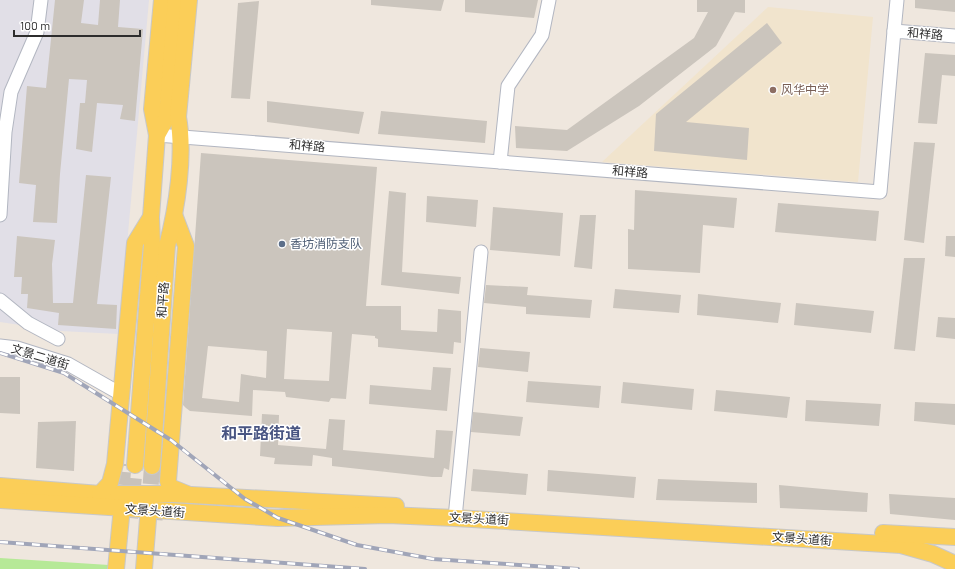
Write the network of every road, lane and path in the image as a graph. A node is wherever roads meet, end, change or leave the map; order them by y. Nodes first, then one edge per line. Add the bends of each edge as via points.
1 (41, 0) edge
2 (162, 0) edge
3 (176, 0) edge
4 (189, 0) edge
5 (200, 0) edge
6 (549, 0) edge
7 (897, 0) edge
8 (894, 31) junction
9 (955, 36) edge
10 (3, 132) edge
11 (157, 135) junction
12 (182, 136) junction
13 (500, 162) junction
14 (1, 192) edge
15 (0, 214) edge
16 (151, 217) junction
17 (175, 217) junction
18 (481, 252) dead end
19 (0, 300) edge
20 (58, 339) dead end
21 (0, 346) edge
22 (121, 394) junction
23 (130, 464) tunnel mouth
24 (156, 466) tunnel mouth
25 (0, 486) edge
26 (100, 494) junction
27 (190, 495) junction
28 (0, 500) edge
29 (456, 513) junction
30 (955, 537) edge
31 (955, 564) edge
32 (116, 569) edge
33 (126, 569) edge
34 (144, 569) edge
35 (152, 569) edge

1 - 10 street via 36,32 11,92
2 - 11 main road via 152,109
3 - 11 main road via 167,117
4 - 12 main road via 178,117
5 - 12 main road via 189,117
6 - 13 street via 542,35 508,86
7 - 8 street
8 - 9 street, 和祥路
8 - 13 street, 和祥路 via 880,192
10 - 14 street
11 - 12 street, 和祥路
11 - 16 main road
12 - 13 street, 和祥路
12 - 17 main road
14 - 15 street
16 - 22 main road via 135,243
16 - 23 main road via 143,244
17 - 24 main road
17 - 27 main road via 186,246 168,481 170,487
18 - 29 street
19 - 20 street via 28,323
21 - 22 street, 文景二道街 via 17,348 68,364
22 - 26 main road via 115,464 110,483
25 - 26 main road, 文景头道街
26 - 27 main road, 文景头道街
27 - 29 main road, 文景头道街
28 - 29 main road, 文景头道街 via 278,518
29 - 30 main road, 文景头道街
29 - 31 main road, 文景头道街 via 900,545 933,554
32 - 33 main road via 125,518
34 - 35 main road via 152,520

